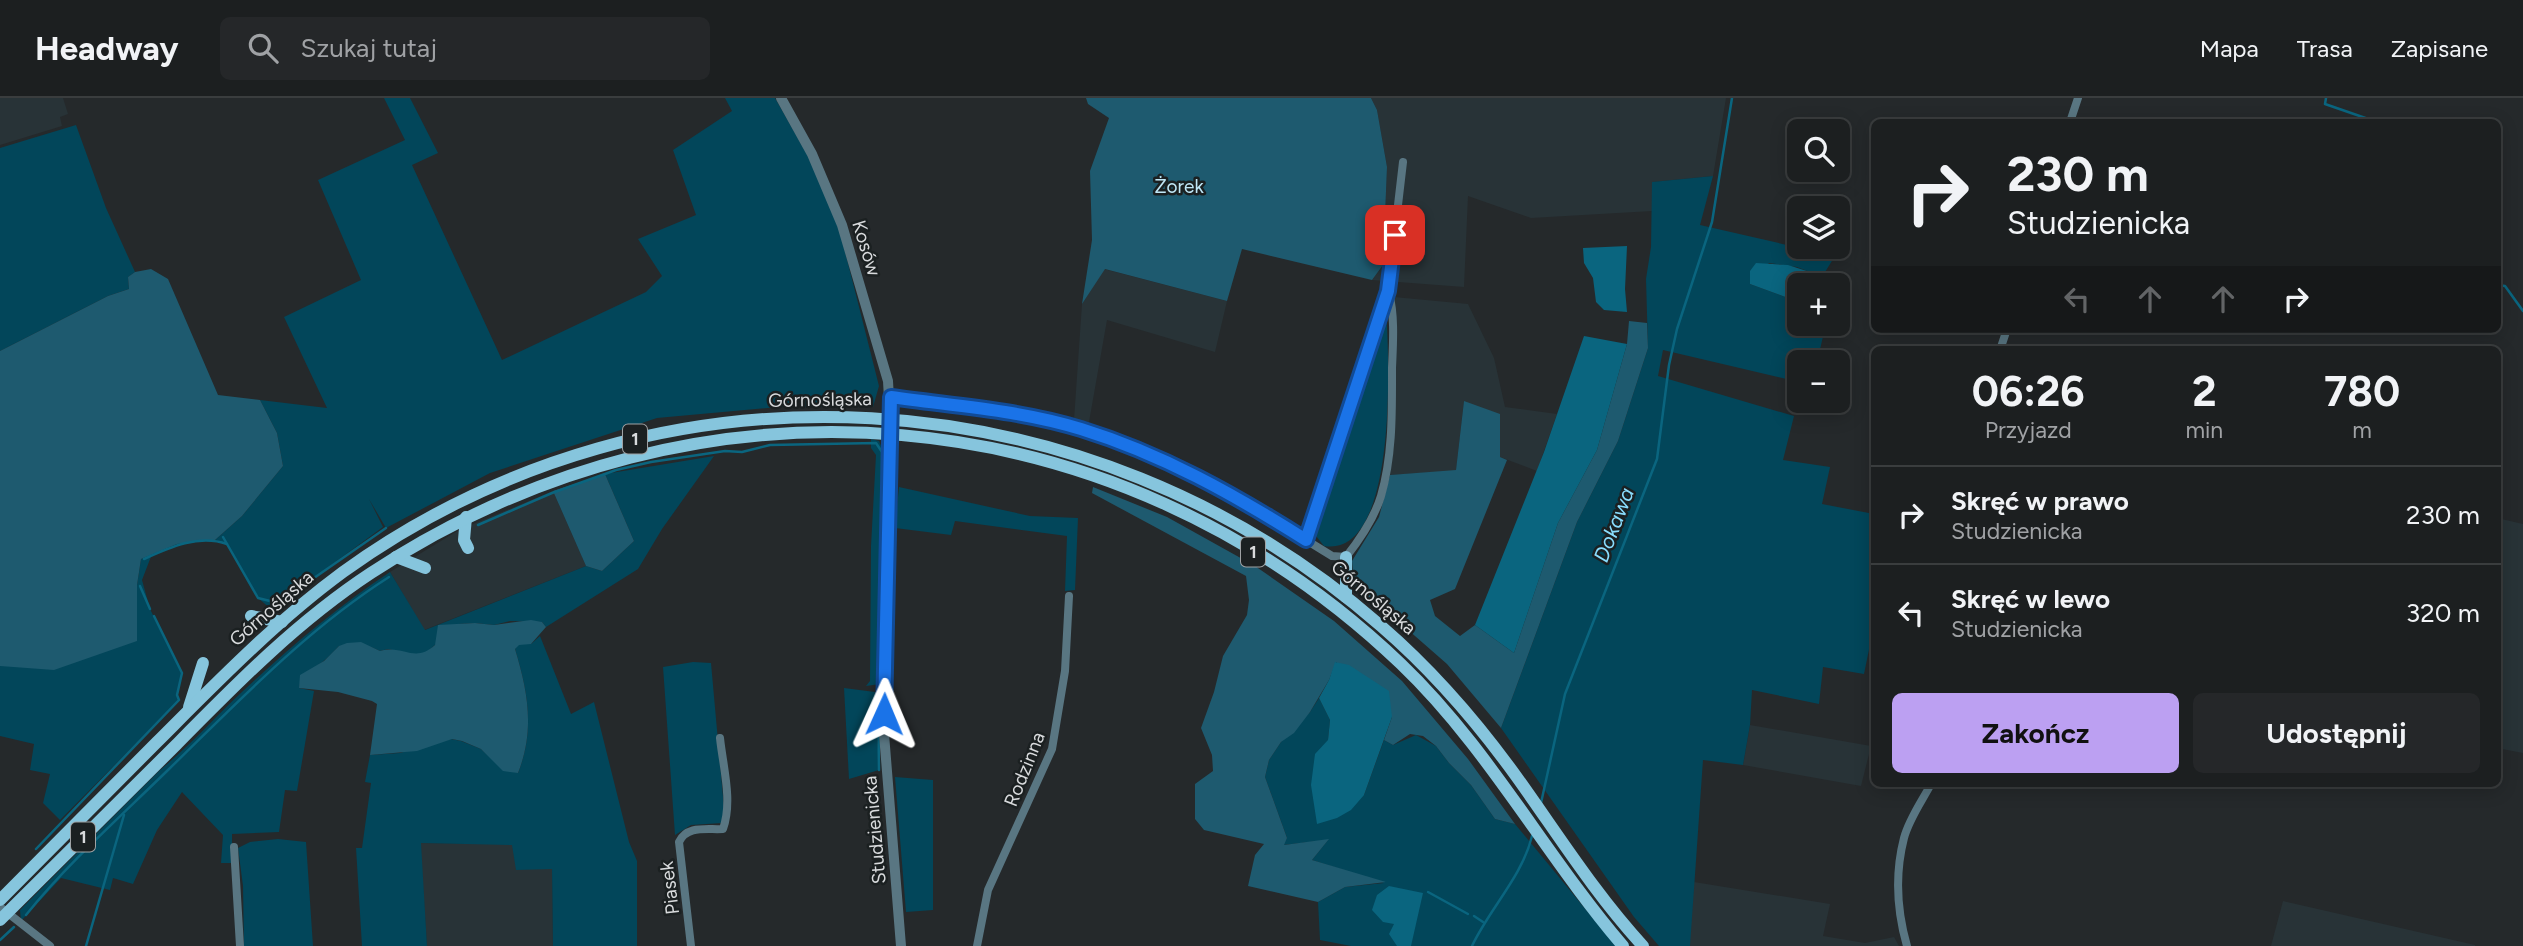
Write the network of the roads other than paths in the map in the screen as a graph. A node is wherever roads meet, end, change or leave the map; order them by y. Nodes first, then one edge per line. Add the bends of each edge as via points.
1 (781, 98) edge
2 (2078, 98) edge
3 (2071, 119) edge
4 (1403, 162) dead end
5 (1388, 291) junction
6 (891, 397) junction
7 (891, 418) junction
8 (891, 435) junction
9 (466, 517) junction
10 (1306, 540) junction
11 (468, 548) dead end
12 (1346, 556) junction
13 (396, 557) junction
14 (425, 568) dead end
15 (1069, 596) dead end
16 (1346, 597) junction
17 (251, 616) dead end
18 (282, 622) junction
19 (203, 663) dead end
20 (188, 711) junction
21 (720, 738) dead end
22 (1930, 787) edge
23 (234, 847) dead end
24 (0, 900) edge
25 (3, 913) edge
26 (50, 946) edge
27 (240, 946) edge
28 (691, 946) edge
29 (901, 946) edge
30 (977, 946) edge
31 (1623, 946) edge
32 (1643, 946) edge
33 (1907, 946) edge

1 - 6 street, Kosów via 839,217
2 - 3 street
4 - 5 street
5 - 10 street
5 - 12 street via 1393,348 1387,473 1371,521
6 - 7 street, Kosów
6 - 10 street via 1080,429 1187,471
7 - 8 street, Studzienicka
7 - 16 main road, Górnośląska / 1 via 1020,439 1149,481 1226,517
7 - 18 main road, Górnośląska / 1 via 743,420 653,434 577,455 432,516 353,566
8 - 9 main road, Górnośląska / 1 via 788,432 661,449 551,481
8 - 29 street, Studzienicka via 884,734
8 - 31 main road, Górnośląska / 1 via 994,449 1070,468 1171,508 1286,572 1402,665 1456,724
9 - 11 main road
9 - 13 main road, Górnośląska / 1
10 - 12 street via 1332,556
12 - 16 main road
13 - 14 main road
13 - 25 main road, Górnośląska / 1 via 323,607 255,666
15 - 30 street, Rodzinna via 1065,671 1052,750 988,890
16 - 32 main road, Górnośląska / 1 via 1434,676 1482,732
17 - 18 main road
18 - 20 main road, Górnośląska / 1
19 - 20 main road
20 - 24 main road, Górnośląska / 1
21 - 28 street, Piasek via 726,796 723,829 691,830 682,834 679,842
22 - 33 street via 1904,839 1898,890
23 - 27 street
25 - 26 street

